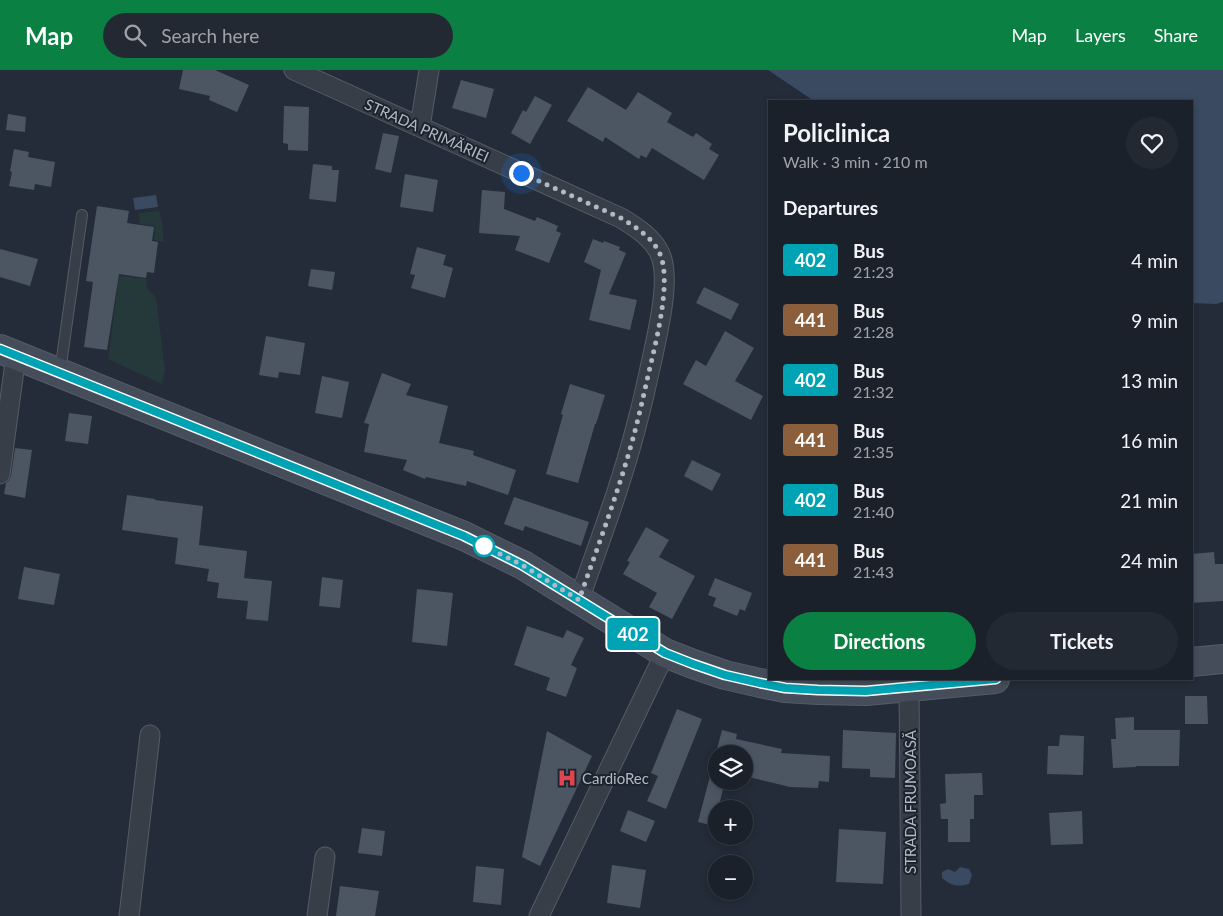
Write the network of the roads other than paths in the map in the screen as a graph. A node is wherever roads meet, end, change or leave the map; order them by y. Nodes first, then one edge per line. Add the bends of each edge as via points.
1 (294, 70) edge
2 (429, 70) edge
3 (420, 127) junction
4 (82, 215) dead end
5 (8, 352) edge
6 (60, 373) junction
7 (0, 474) edge
8 (579, 600) junction
9 (665, 653) junction
10 (1223, 659) edge
11 (1193, 662) edge
12 (985, 680) edge
13 (909, 688) junction
14 (150, 735) dead end
15 (325, 857) dead end
16 (130, 916) edge
17 (317, 916) edge
18 (539, 916) edge
19 (911, 916) edge

1 - 3 street, STRADA PRIMĂRIEI
2 - 3 street
3 - 8 street, STRADA PRIMĂRIEI via 621,218 650,239 660,253 664,282 660,323 638,419
4 - 6 lane
5 - 6 main road
5 - 7 street
6 - 8 main road via 464,536 522,565
8 - 9 main road
9 - 13 main road via 725,675 785,688 866,691
9 - 18 street
10 - 11 main road
12 - 13 main road
13 - 19 street, STRADA FRUMOASĂ
14 - 16 street
15 - 17 street

